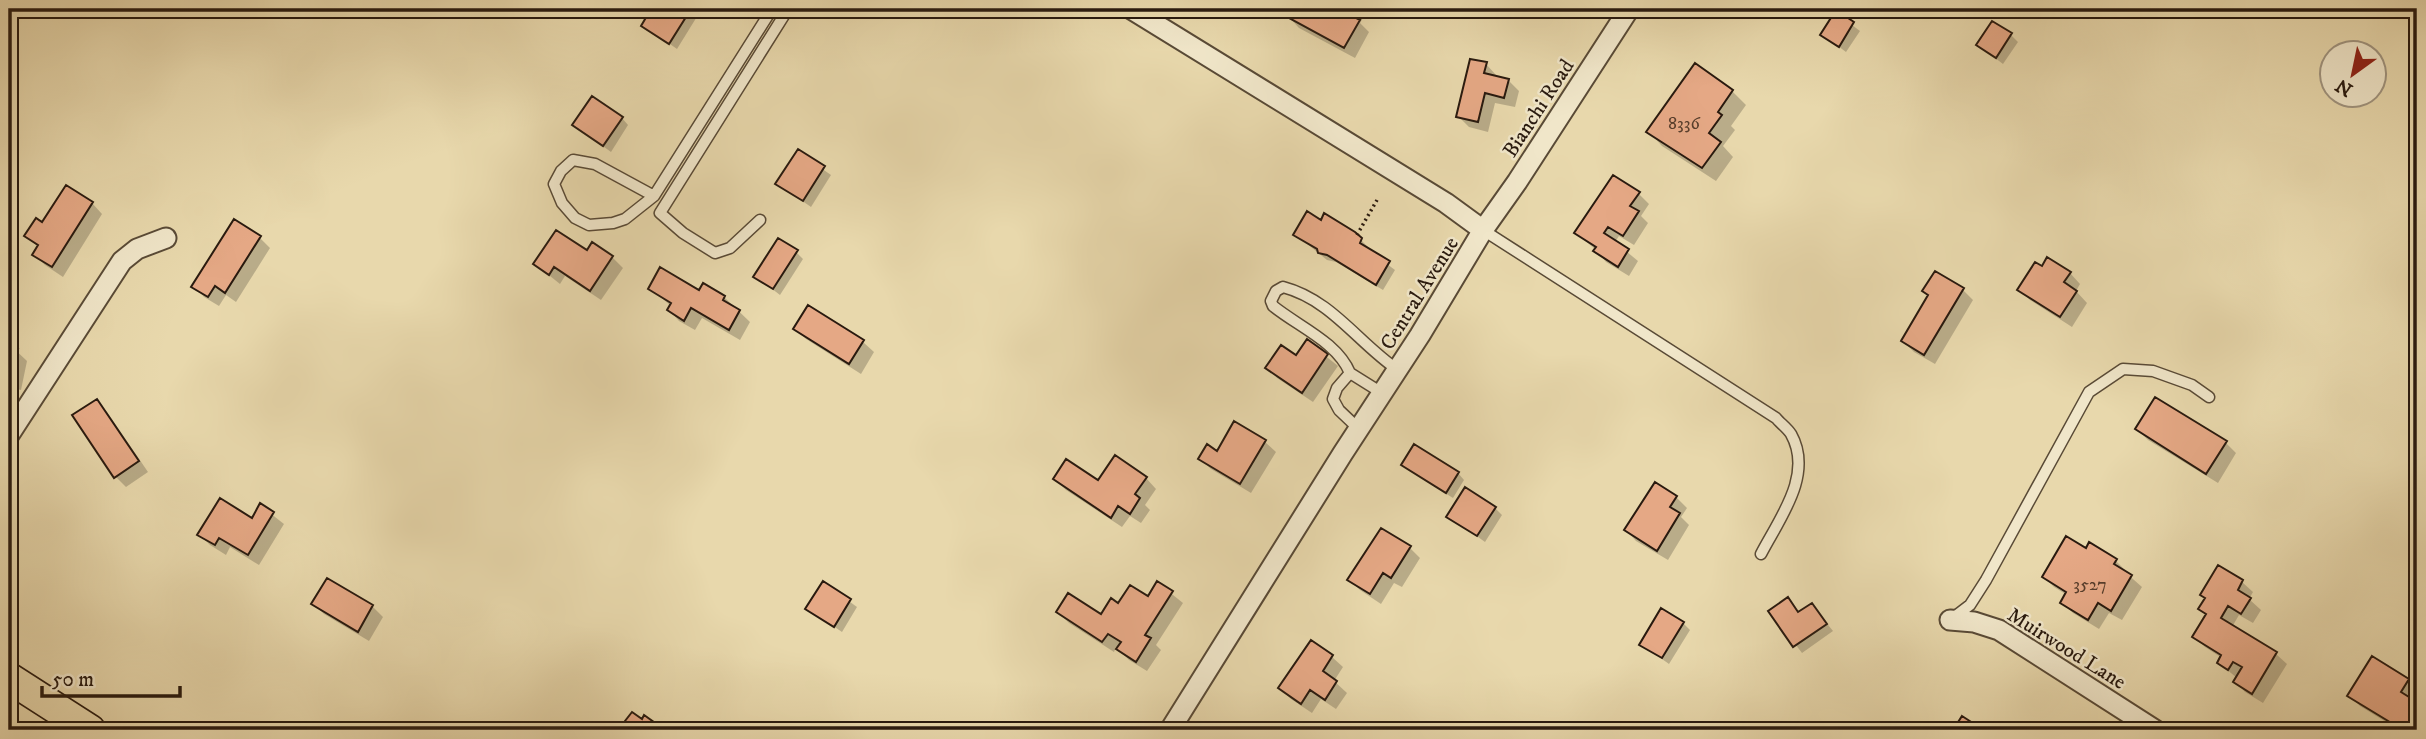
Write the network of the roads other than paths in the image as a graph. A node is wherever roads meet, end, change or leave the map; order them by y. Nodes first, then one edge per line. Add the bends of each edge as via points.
1 (772, 9) edge
2 (789, 9) edge
3 (1131, 9) edge
4 (1629, 9) edge
5 (654, 196) junction
6 (760, 220) dead end
7 (1483, 230) junction
8 (166, 238) dead end
9 (1398, 370) junction
10 (1350, 373) junction
11 (1382, 393) junction
12 (2209, 397) dead end
13 (1359, 429) junction
14 (9, 435) edge
15 (1761, 554) dead end
16 (1950, 620) joint
17 (9, 678) edge
18 (90, 730) edge
19 (1170, 730) edge
20 (2155, 730) edge

1 - 5 lane
2 - 6 lane via 660,213 715,253 730,248
3 - 7 street, Central Avenue via 1446,202
4 - 7 street, Bianchi Road
5 - 5 lane via 625,219 589,225 562,203 554,184 573,160 595,164
7 - 9 street, Central Avenue
7 - 15 lane via 1776,418 1790,434 1799,471 1792,495
8 - 14 street via 136,249 122,261
9 - 10 lane via 1311,297 1283,286 1276,291 1273,306 1334,350
9 - 11 street, Central Avenue
10 - 11 lane
10 - 13 lane via 1333,399
11 - 13 street, Central Avenue
12 - 16 lane via 2192,385 2153,371 2123,369 2090,393 1986,580 1970,605
13 - 19 street, Central Avenue
16 - 20 street, Muirwood Lane via 1999,630
17 - 18 main road

